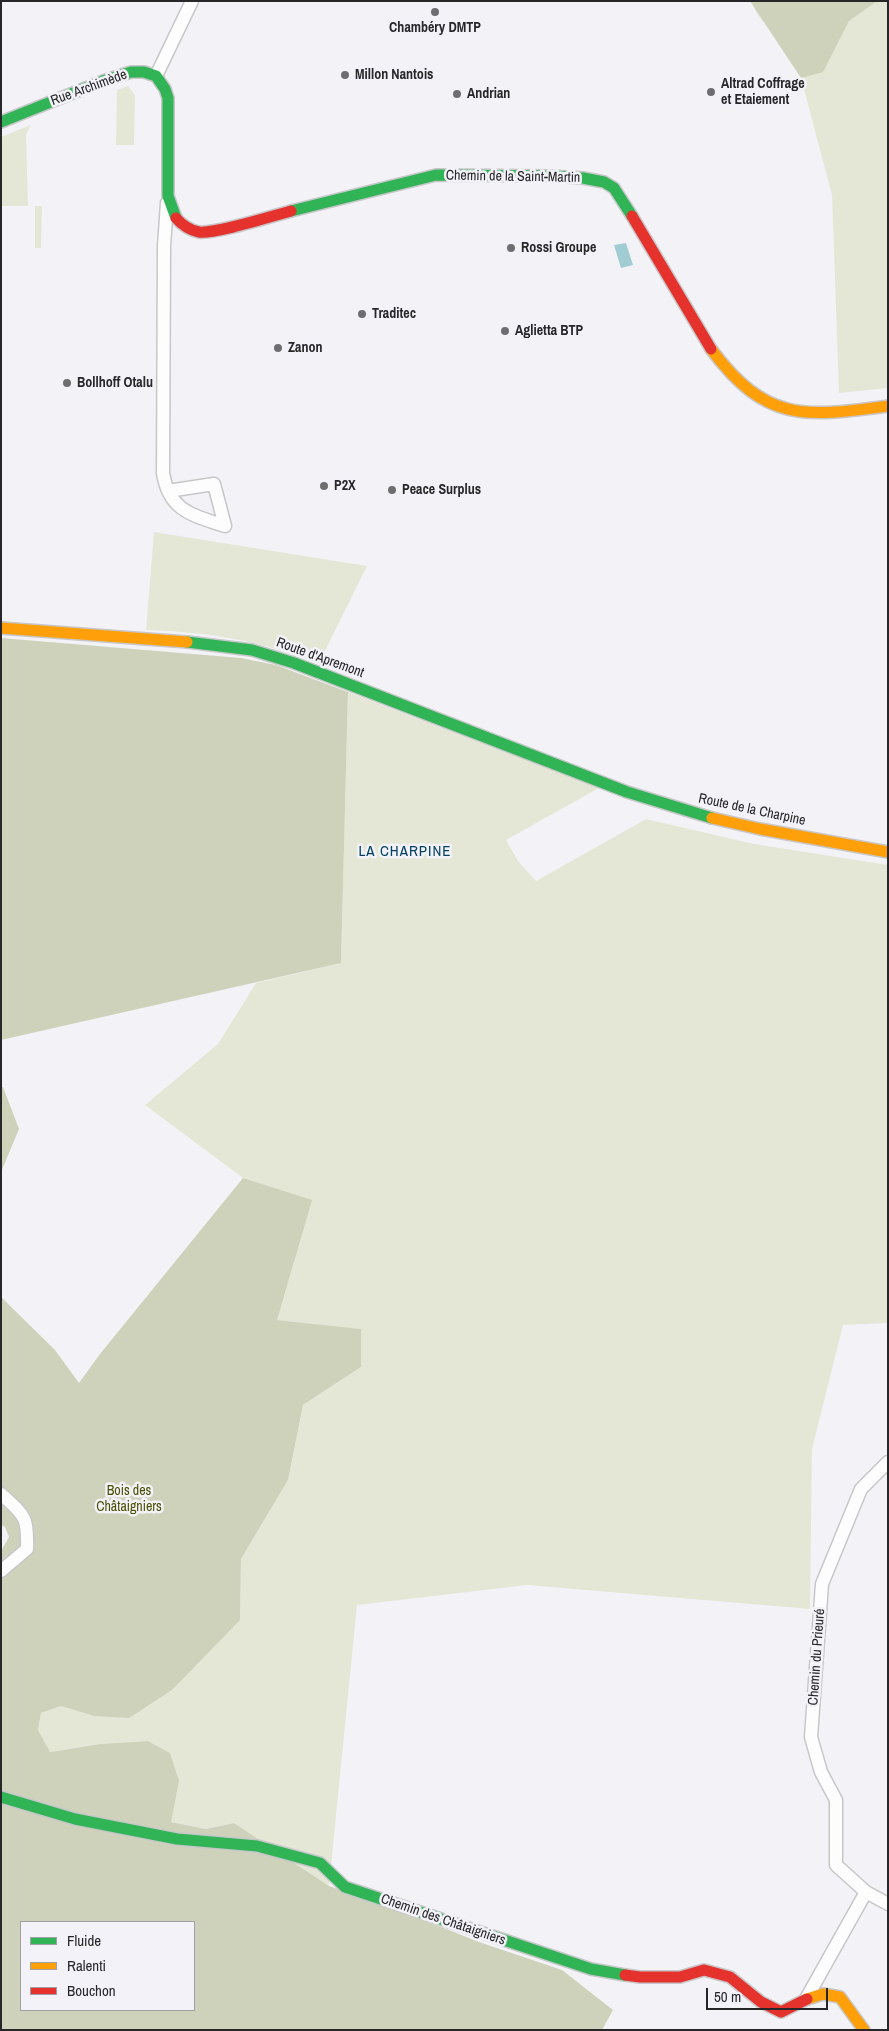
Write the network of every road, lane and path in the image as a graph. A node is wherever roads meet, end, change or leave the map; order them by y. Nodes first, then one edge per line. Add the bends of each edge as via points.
1 (192, 1) edge
2 (156, 76) junction
3 (1, 122) edge
4 (168, 196) junction
5 (888, 406) edge
6 (168, 491) junction
7 (1, 628) edge
8 (614, 786) joint
9 (888, 852) edge
10 (888, 1462) edge
11 (1, 1494) edge
12 (1, 1571) edge
13 (1, 1797) edge
14 (866, 1892) junction
15 (888, 1904) edge
16 (806, 1999) junction
17 (864, 2030) edge

1 - 2 street
2 - 3 street, Rue Archimède via 131,72
2 - 4 street, Chemin de la Saint-Martin via 168,98
4 - 5 street, Chemin de la Saint-Martin via 175,217 183,226 200,232 436,175 550,176 604,182 620,196 712,352 739,384 770,403 808,413
4 - 6 street, Chemin de la Saint-Martin via 164,246 163,473
6 - 6 street, Chemin de la Saint-Martin via 176,505 199,518 225,526 214,484
7 - 8 street, Route d'Apremont via 204,643 252,650 294,663
8 - 9 street, Route de la Charpine via 693,813 760,829
10 - 14 street, Chemin du Prieuré via 861,1489 822,1584 811,1737 821,1772 836,1800 836,1865
11 - 12 street via 24,1515 27,1528 26,1549
13 - 16 street, Chemin des Châtaigniers via 75,1819 177,1839 257,1846 320,1863 345,1887 591,1969 640,1977 680,1977 704,1970 730,1977 761,2002 781,2012
14 - 15 street
14 - 16 street
16 - 17 street, Chemin des Châtaigniers via 822,1994 840,1998

